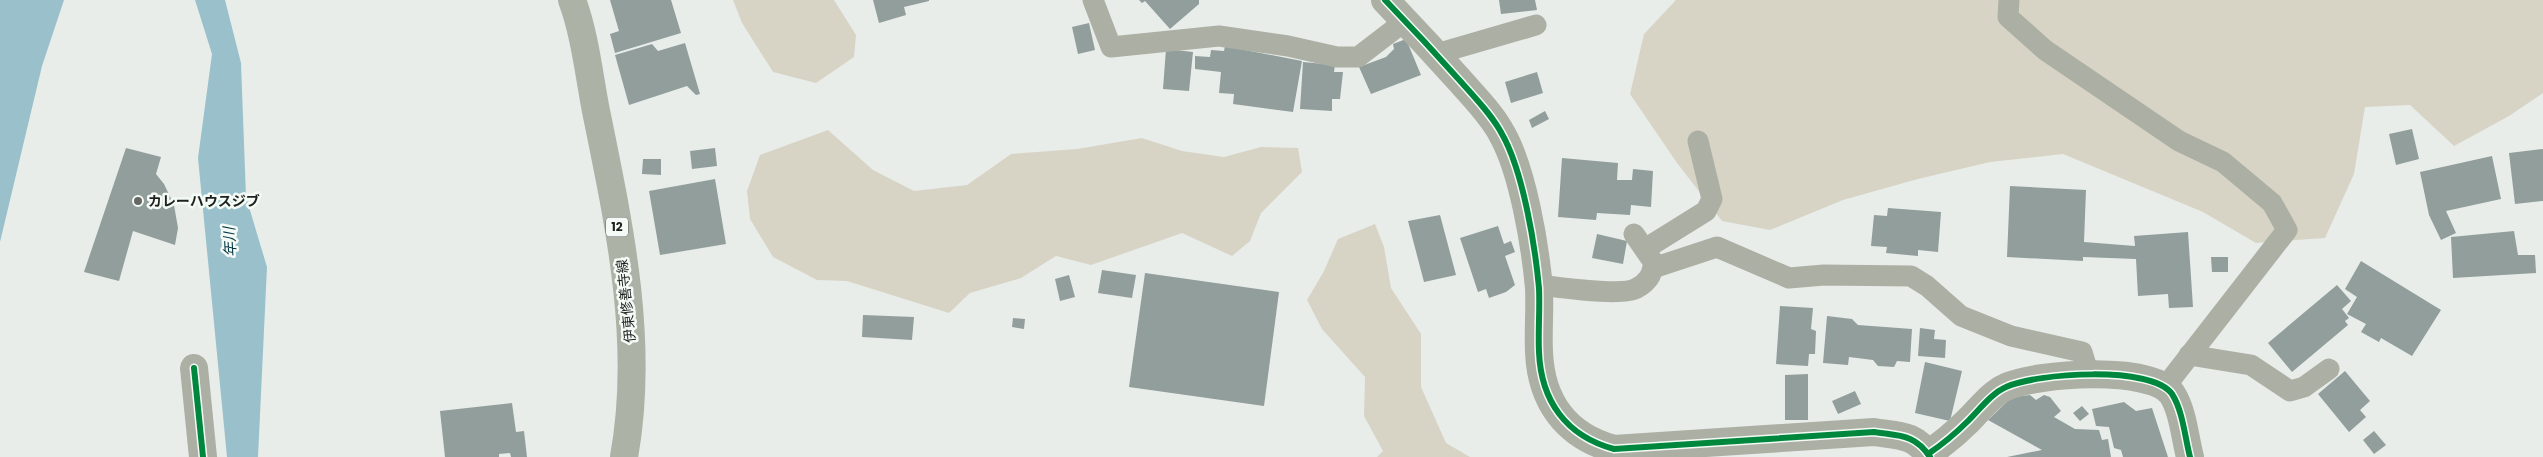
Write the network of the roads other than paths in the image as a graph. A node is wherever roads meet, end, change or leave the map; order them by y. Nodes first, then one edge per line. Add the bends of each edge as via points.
1 (572, 0) edge
2 (1093, 0) edge
3 (1385, 0) edge
4 (2009, 0) edge
5 (1405, 21) junction
6 (1536, 25) dead end
7 (1436, 54) junction
8 (1698, 141) dead end
9 (1644, 250) junction
10 (1539, 286) junction
11 (2189, 355) junction
12 (194, 368) dead end
13 (2329, 369) dead end
14 (2089, 375) junction
15 (2165, 387) junction
16 (1929, 456) edge
17 (203, 457) edge
18 (624, 457) edge
19 (2190, 457) edge

1 - 18 main road, 伊東修善寺線 / 12 via 612,189 632,328 631,420
2 - 5 lane via 1112,47 1219,36 1337,57 1358,57
3 - 5 street
4 - 11 lane via 2008,17 2045,50 2179,141 2223,162 2272,203 2287,230
5 - 7 street
6 - 7 lane
7 - 10 street via 1502,134 1516,168
8 - 9 lane via 1712,199 1706,211
9 - 10 lane via 1652,276 1636,289 1622,292
9 - 14 lane via 1717,247 1789,278 1910,276 1927,286 1961,316 2011,336 2082,352
10 - 16 street via 1539,354 1547,396 1572,428 1593,444 1614,450 1874,432 1906,436 1923,445
11 - 13 lane via 2251,365 2290,391 2304,387
11 - 15 lane
12 - 17 street
14 - 15 street via 2152,380
14 - 16 street via 2031,379 2005,387
15 - 19 street via 2173,395 2179,411

